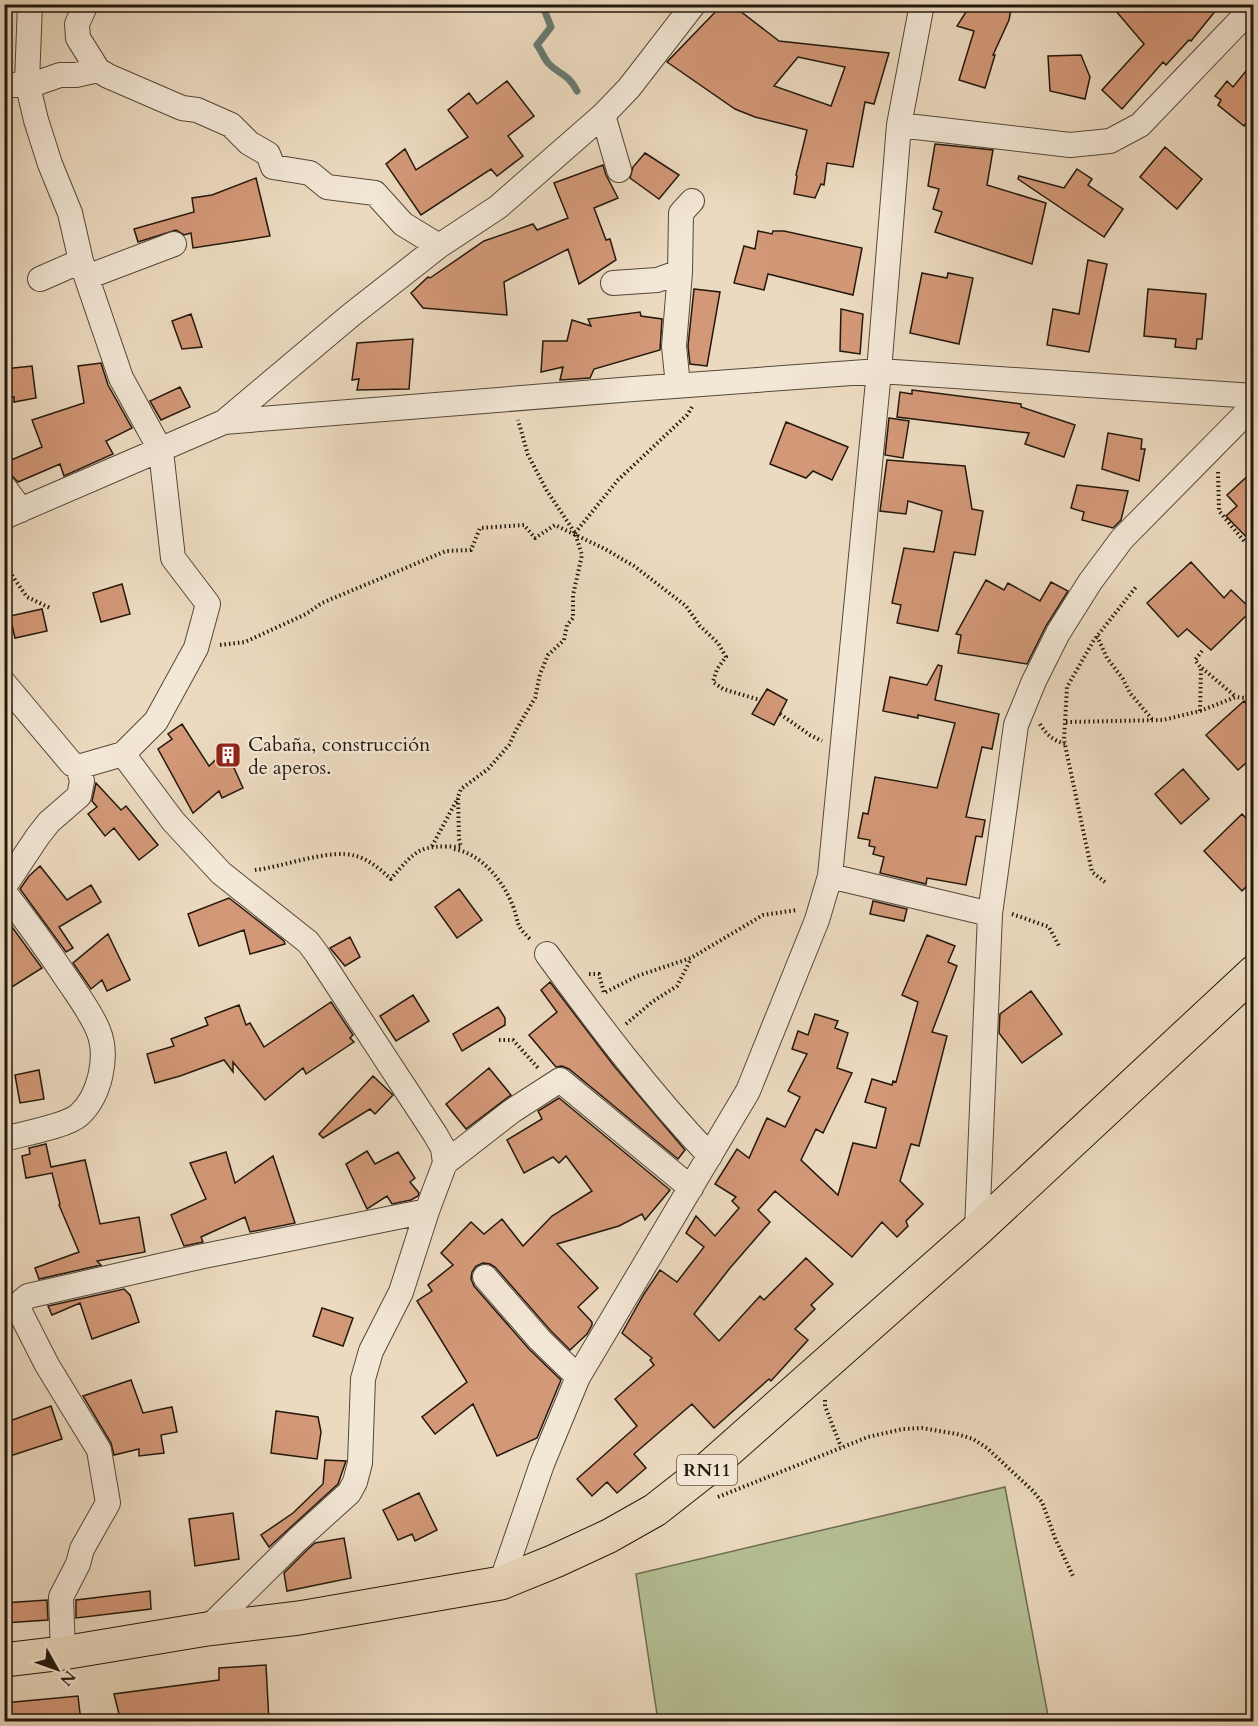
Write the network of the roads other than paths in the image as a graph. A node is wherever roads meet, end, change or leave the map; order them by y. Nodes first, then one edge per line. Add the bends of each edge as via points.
1 (30, 4) edge
2 (86, 4) edge
3 (694, 4) edge
4 (922, 4) edge
5 (1254, 6) edge
6 (98, 70) junction
7 (16, 84) edge
8 (603, 115) junction
9 (899, 125) junction
10 (619, 170) dead end
11 (692, 201) dead end
12 (174, 244) dead end
13 (439, 246) junction
14 (84, 269) junction
15 (680, 272) junction
16 (40, 279) dead end
17 (613, 283) dead end
18 (879, 371) junction
19 (678, 386) junction
20 (1254, 396) edge
21 (1254, 405) edge
22 (224, 422) junction
23 (161, 451) junction
24 (4, 487) edge
25 (13, 514) edge
26 (4, 683) edge
27 (123, 754) junction
28 (78, 767) junction
29 (830, 876) junction
30 (4, 887) edge
31 (4, 892) edge
32 (991, 911) junction
33 (547, 954) road end
34 (1254, 972) edge
35 (4, 1139) edge
36 (710, 1156) junction
37 (445, 1163) junction
38 (691, 1188) junction
39 (427, 1211) junction
40 (977, 1230) junction
41 (485, 1277) dead end
42 (578, 1377) junction
43 (501, 1583) junction
44 (207, 1629) junction
45 (63, 1653) junction
46 (4, 1660) edge

1 - 7 street
2 - 6 street via 77,24 78,38
3 - 8 street
4 - 9 street
5 - 9 street via 1140,125 1110,141 1070,145
6 - 7 street
6 - 13 street via 182,108 197,110 231,125 249,143 268,154 273,167 310,173 327,187 375,193 403,224
7 - 14 street via 36,120 70,213
8 - 10 street
8 - 13 street via 498,207
9 - 18 street
11 - 15 street via 681,213
12 - 14 street
13 - 22 street
14 - 16 street
14 - 23 street via 121,378
15 - 17 street via 657,280
15 - 19 street via 674,346
18 - 19 street
18 - 20 street
18 - 29 street
19 - 22 street
21 - 32 street via 1122,539 1058,633 1016,725
22 - 23 street
23 - 25 street
23 - 27 street via 173,558 208,604 196,648 156,721
24 - 25 street
26 - 28 street via 66,759
27 - 28 street
27 - 37 street via 173,821 221,873 308,942 435,1134
28 - 30 street via 82,781 79,796 49,822
29 - 32 street
29 - 36 street via 748,1091
31 - 35 street via 81,1001 99,1031 104,1056 95,1091 77,1117
32 - 40 street
33 - 36 street via 612,1043
34 - 40 main road, RN11
36 - 38 street
37 - 38 street via 560,1080
37 - 39 street
38 - 42 street
39 - 44 street via 401,1292 371,1351 363,1379 360,1463 355,1482 349,1493
39 - 45 street via 199,1257 28,1296 22,1301 19,1310 42,1356 99,1450 108,1503 61,1596
40 - 43 main road, RN11 via 706,1470 655,1510 555,1562
41 - 42 street
42 - 43 street via 542,1464
43 - 44 main road, RN11 via 299,1618
44 - 45 main road, RN11
45 - 46 main road, RN11

